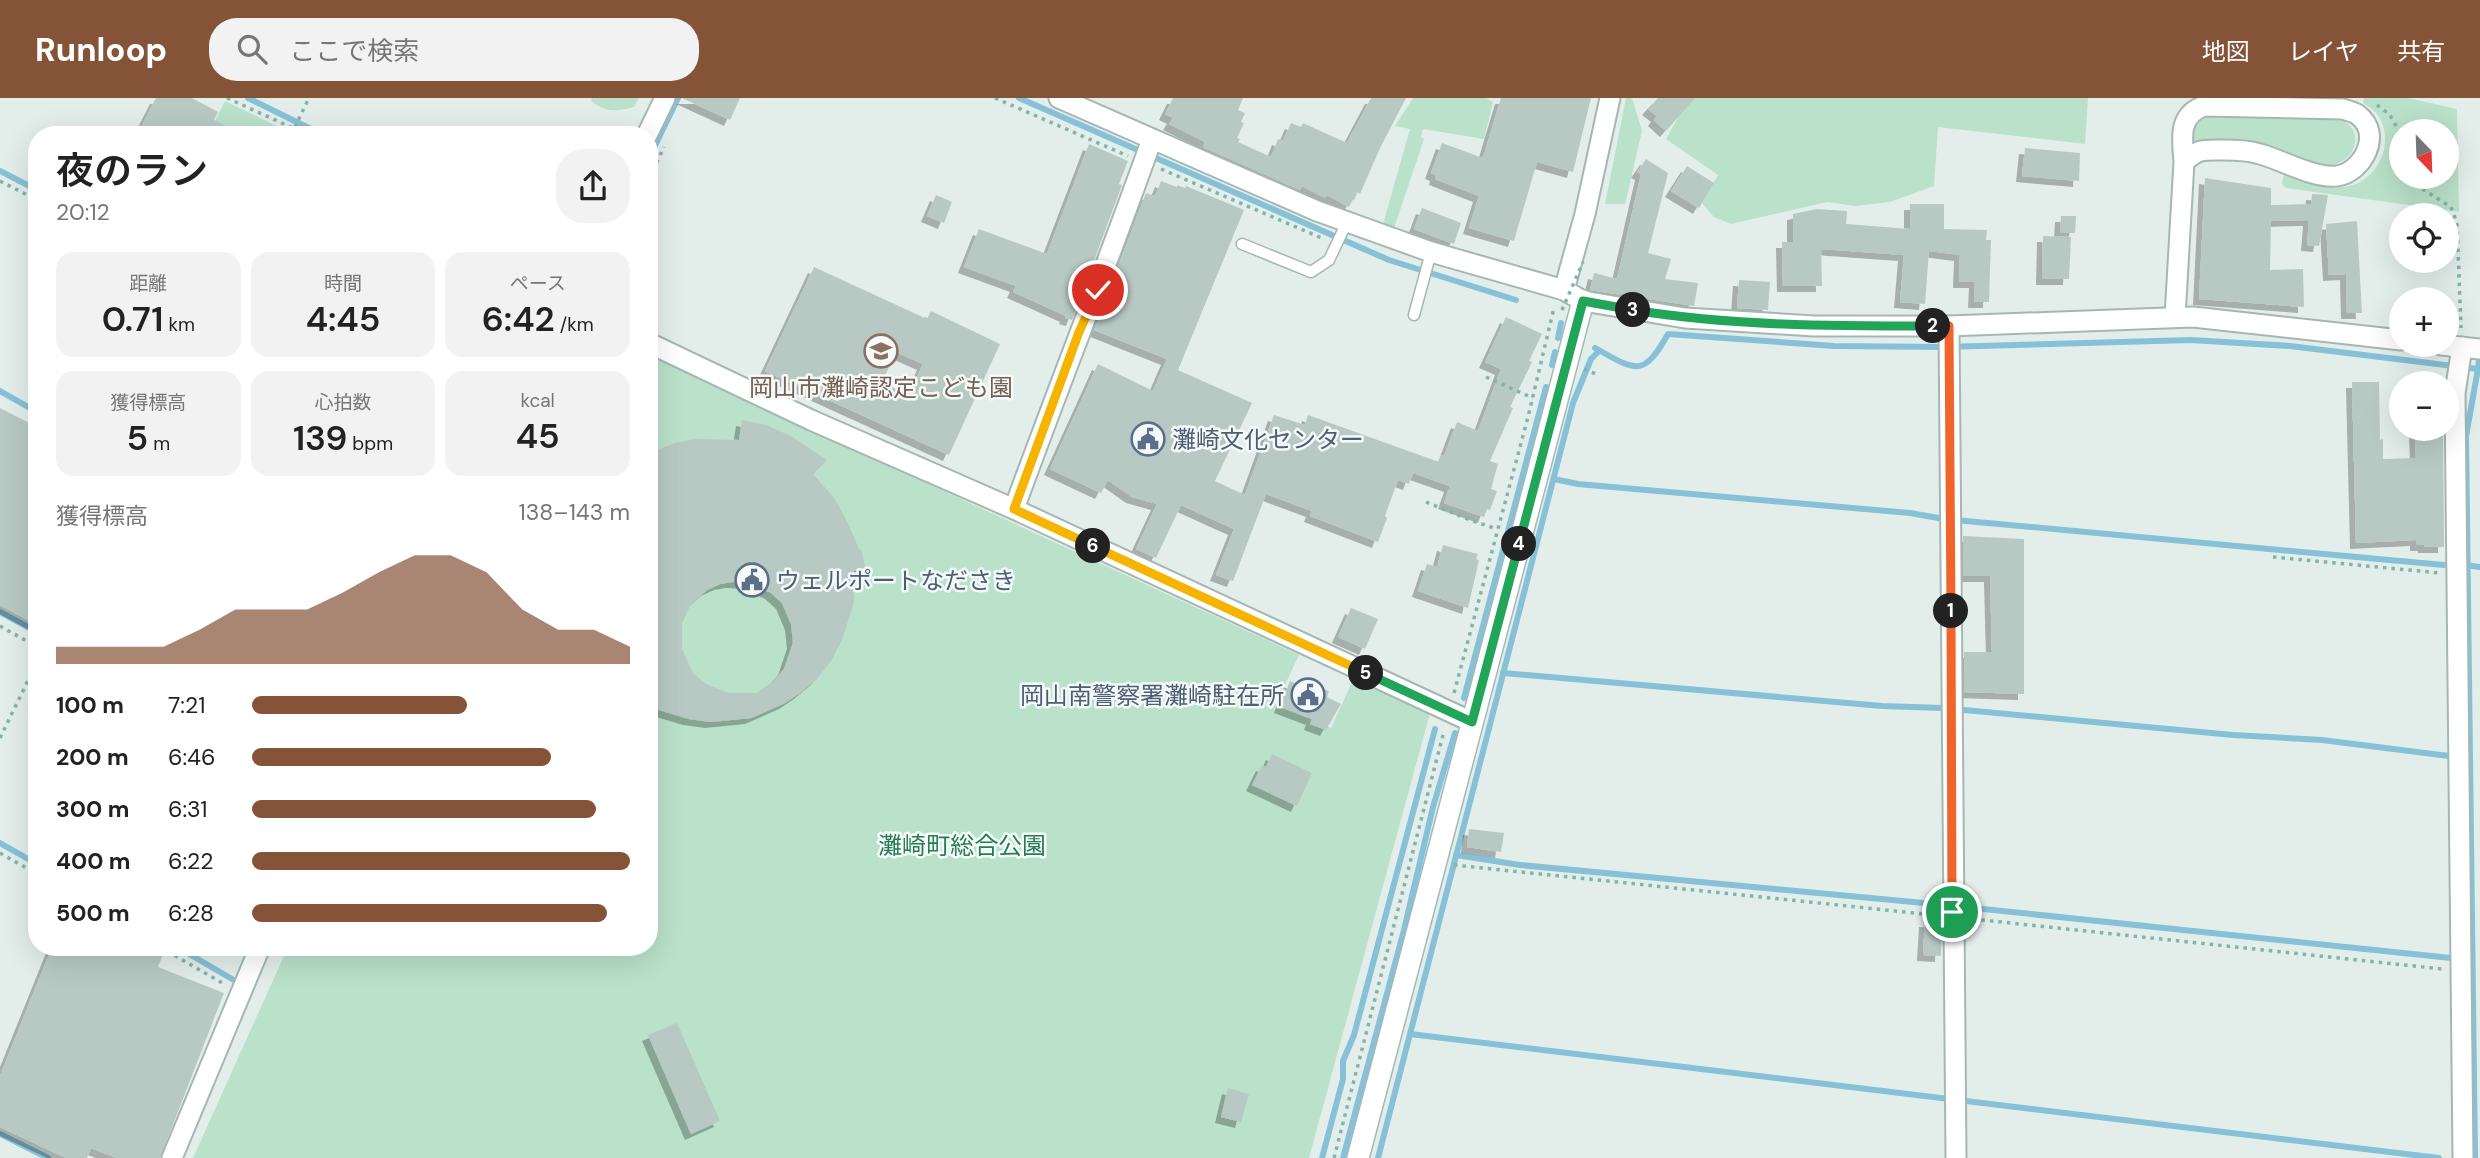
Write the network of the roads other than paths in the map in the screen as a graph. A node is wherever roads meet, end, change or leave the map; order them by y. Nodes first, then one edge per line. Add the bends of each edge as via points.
1 (665, 98) edge
2 (1059, 98) edge
3 (1610, 98) edge
4 (651, 126) edge
5 (1148, 148) junction
6 (2184, 162) junction
7 (1342, 232) junction
8 (1242, 244) dead end
9 (1427, 265) junction
10 (1564, 290) junction
11 (1583, 301) junction
12 (1414, 315) dead end
13 (2175, 317) junction
14 (2389, 339) edge
15 (1949, 340) junction
16 (658, 347) edge
17 (2465, 358) edge
18 (1014, 509) junction
19 (1472, 722) junction
20 (256, 956) edge
21 (172, 1158) edge
22 (1358, 1158) edge
23 (1955, 1158) edge
24 (2463, 1158) edge

1 - 4 street
2 - 5 street
3 - 10 street
5 - 7 street via 1317,211
5 - 18 street
6 - 6 street via 2185,120 2204,106 2343,109 2358,114 2369,136 2361,163 2337,176 2243,151 2203,149
6 - 13 street
7 - 8 lane via 1329,260 1311,272
7 - 9 street
9 - 10 street
9 - 12 lane
10 - 11 street
11 - 15 street via 1685,318
11 - 19 street
13 - 14 street
13 - 15 street
15 - 23 street
16 - 18 street
17 - 24 street via 2455,393
18 - 19 street
19 - 22 street
20 - 21 street

